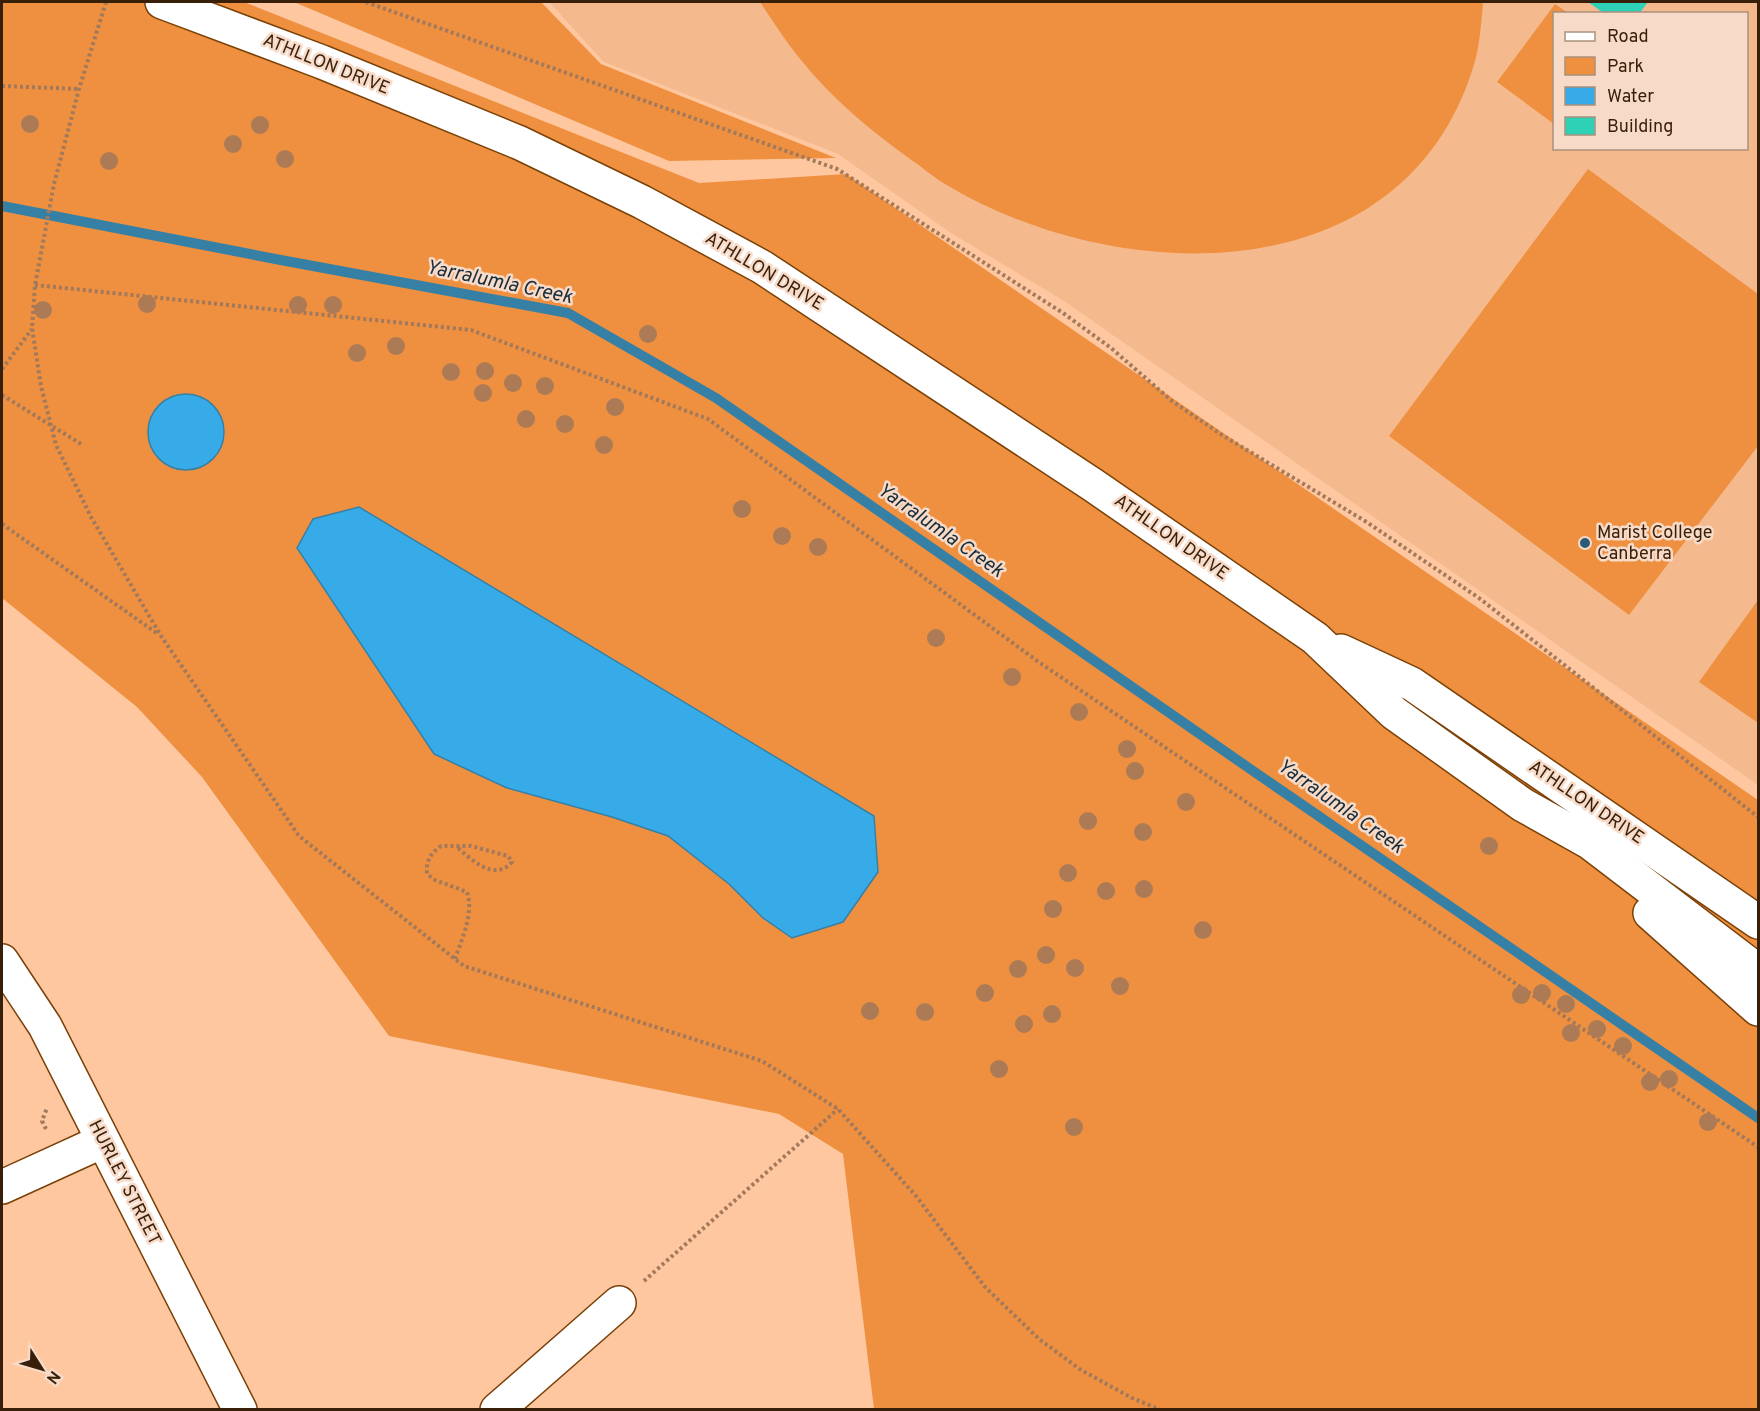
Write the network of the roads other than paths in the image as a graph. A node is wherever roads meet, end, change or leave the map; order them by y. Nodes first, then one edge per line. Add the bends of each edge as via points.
1 (162, 2) edge
2 (1316, 638) junction
3 (1523, 805) junction
4 (1758, 922) edge
5 (2, 961) edge
6 (1758, 971) edge
7 (1758, 1009) edge
8 (103, 1141) junction
9 (2, 1187) edge
10 (619, 1303) road end
11 (240, 1410) edge
12 (497, 1410) edge

1 - 2 main road, ATHLLON DRIVE via 520,143 642,202 762,267 1093,485
2 - 3 main road, ATHLLON DRIVE via 1394,713
2 - 4 main road, ATHLLON DRIVE via 1412,684
3 - 6 main road, ATHLLON DRIVE via 1589,842
3 - 7 main road, ATHLLON DRIVE
5 - 8 main road, HURLEY STREET via 45,1026
8 - 9 main road
8 - 11 main road, HURLEY STREET
10 - 12 main road

